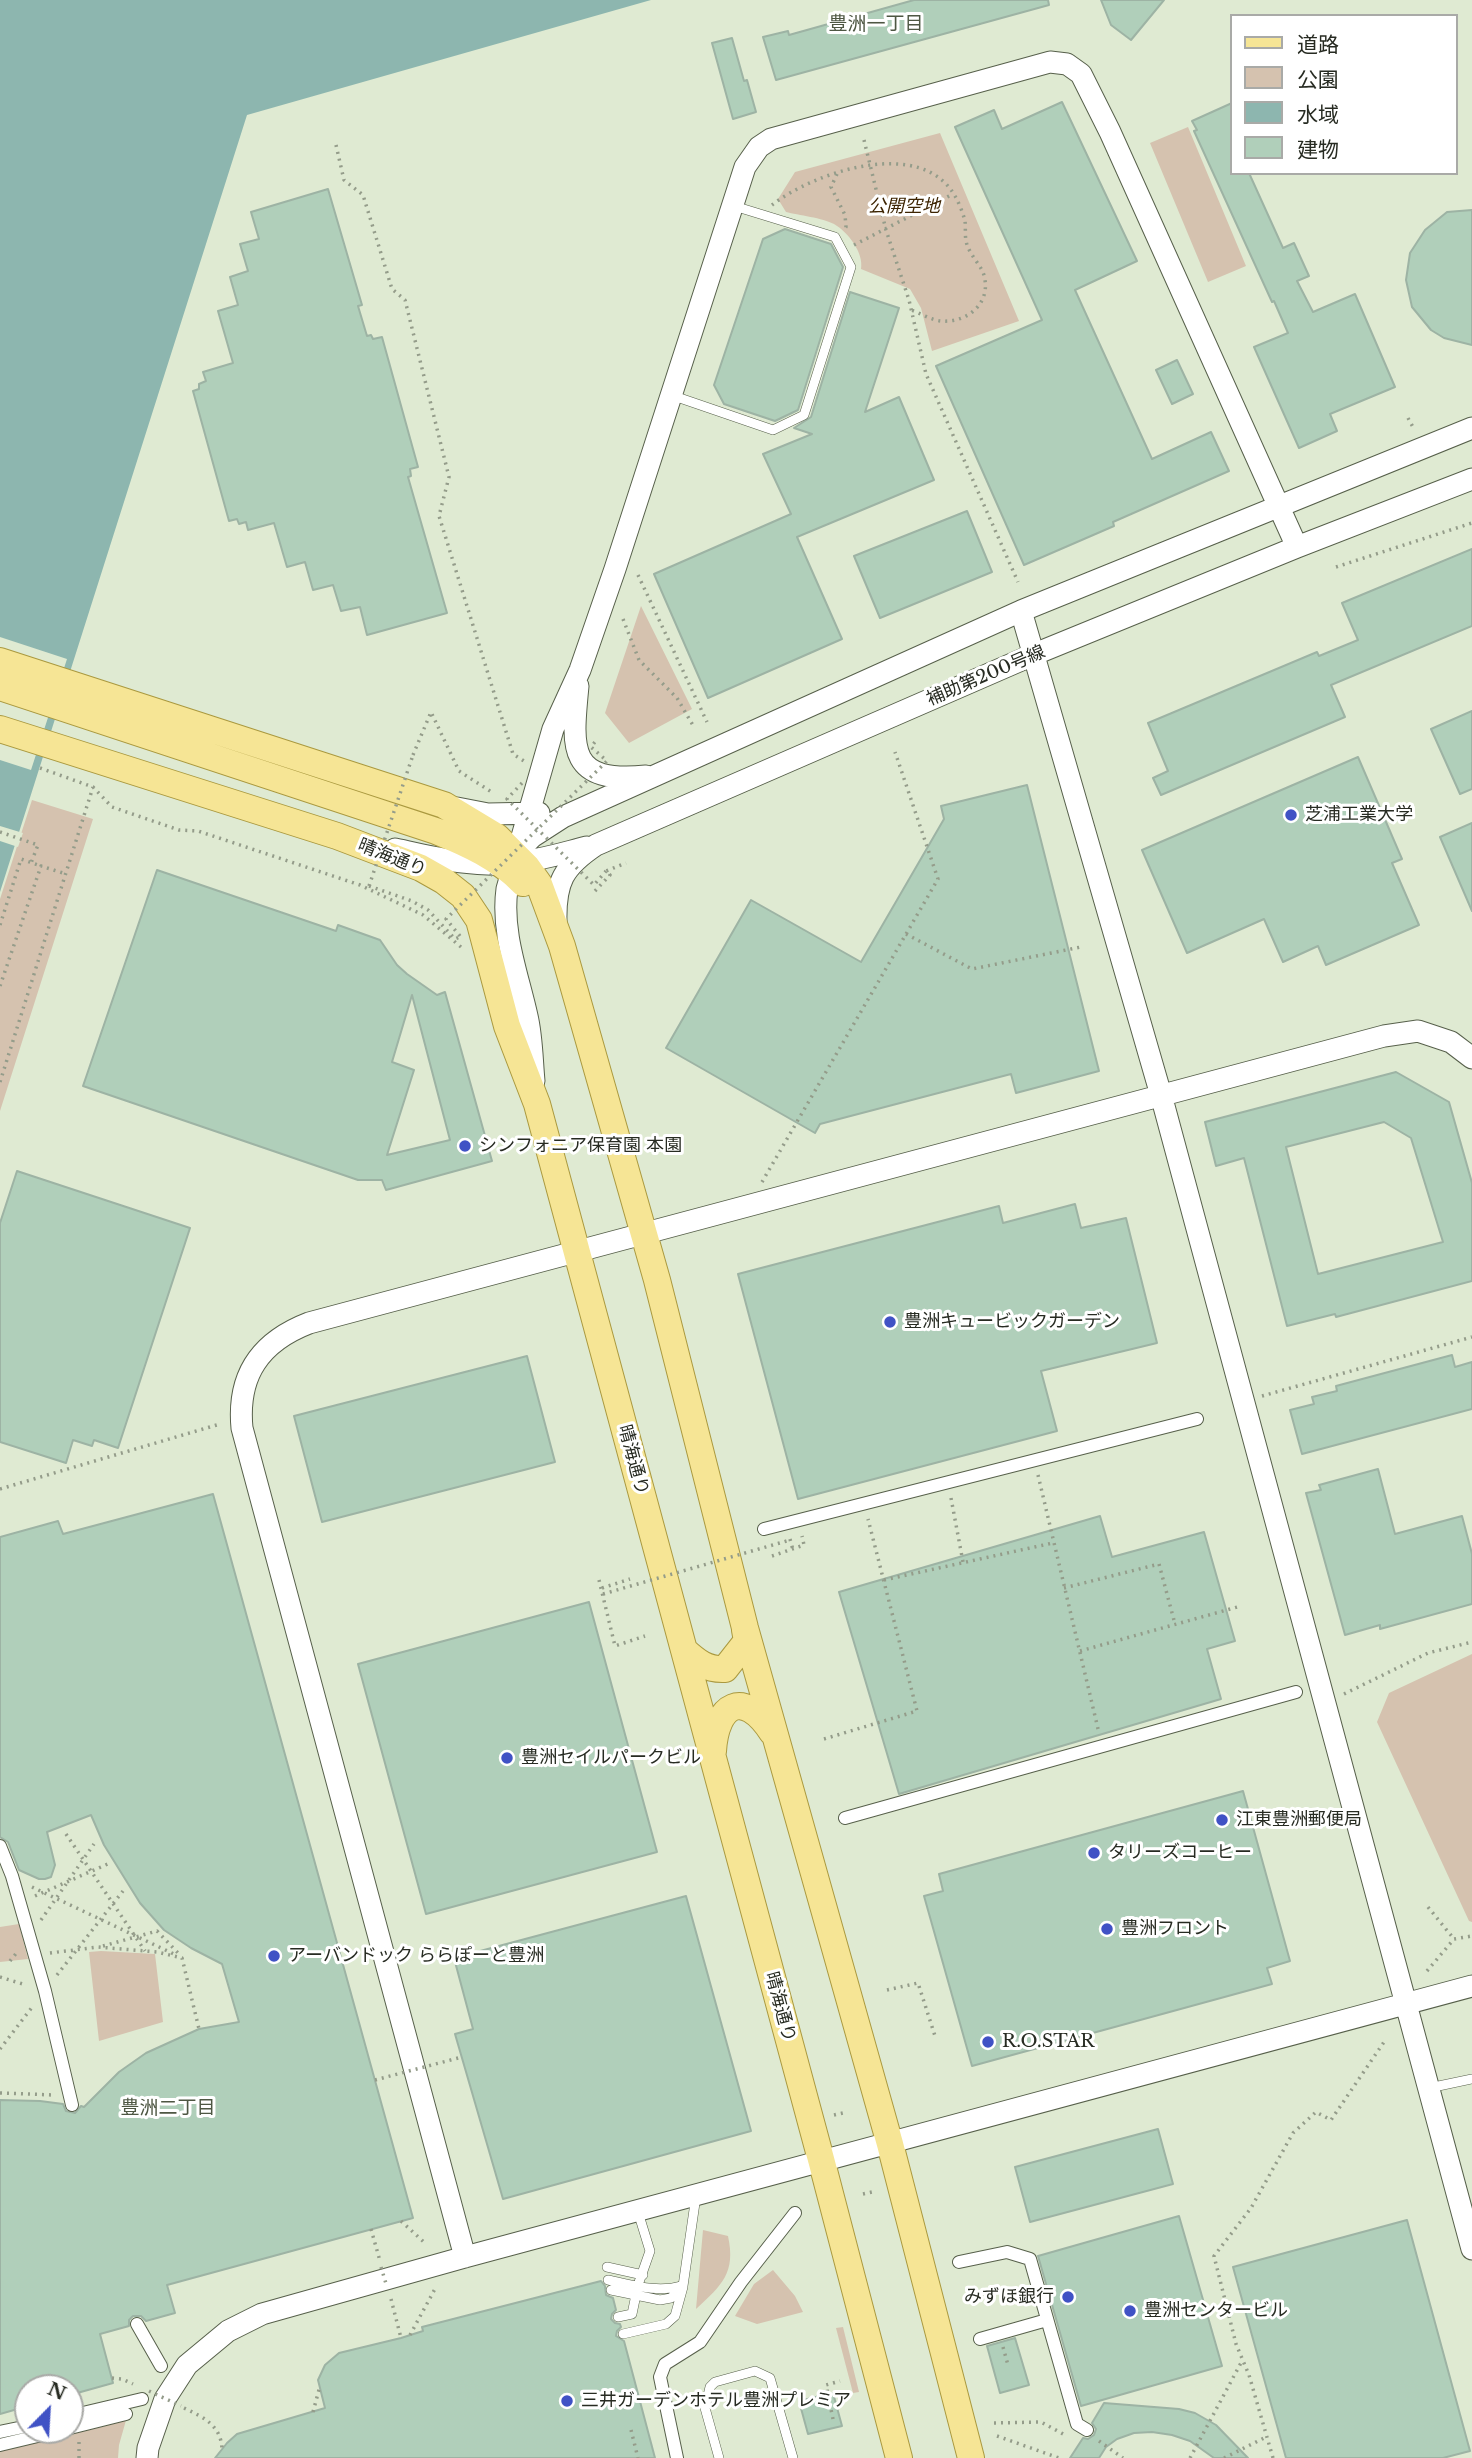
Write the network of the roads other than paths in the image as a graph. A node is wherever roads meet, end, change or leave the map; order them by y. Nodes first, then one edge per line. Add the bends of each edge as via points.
1 (732, 206) junction
2 (671, 395) junction
3 (1472, 428) edge
4 (1472, 479) edge
5 (1279, 506) junction
6 (1297, 547) junction
7 (1021, 611) junction
8 (1035, 654) junction
9 (0, 661) edge
10 (580, 670) junction
11 (0, 687) edge
12 (65, 696) junction
13 (0, 730) edge
14 (659, 774) junction
15 (444, 805) junction
16 (582, 810) junction
17 (532, 821) junction
18 (337, 836) junction
19 (596, 845) junction
20 (515, 861) junction
21 (556, 928) junction
22 (1472, 1058) edge
23 (1161, 1095) junction
24 (537, 1104) junction
25 (644, 1234) junction
26 (577, 1252) junction
27 (1197, 1419) dead end
28 (764, 1529) dead end
29 (745, 1628) junction
30 (684, 1650) junction
31 (1296, 1692) dead end
32 (775, 1737) junction
33 (712, 1756) junction
34 (845, 1818) dead end
35 (0, 1846) edge
36 (1472, 1986) edge
37 (1407, 2004) junction
38 (1472, 2079) edge
39 (1429, 2088) junction
40 (71, 2100) road end
41 (890, 2144) junction
42 (822, 2163) junction
43 (696, 2196) junction
44 (638, 2210) junction
45 (1467, 2210) edge
46 (794, 2213) dead end
47 (1472, 2249) edge
48 (465, 2257) junction
49 (959, 2262) dead end
50 (607, 2267) dead end
51 (643, 2275) junction
52 (610, 2285) dead end
53 (683, 2286) junction
54 (637, 2290) junction
55 (618, 2317) dead end
56 (1047, 2320) junction
57 (137, 2324) dead end
58 (623, 2334) dead end
59 (980, 2339) dead end
60 (161, 2366) dead end
61 (146, 2395) road end
62 (84, 2412) edge
63 (126, 2414) dead end
64 (84, 2424) edge
65 (1087, 2430) dead end
66 (147, 2458) edge
67 (677, 2458) edge
68 (719, 2458) edge
69 (793, 2458) edge
70 (899, 2458) edge
71 (971, 2458) edge

1 - 2 street
1 - 2 lane via 835,237 852,267 804,415 773,430
1 - 5 street via 751,155 771,139 1050,62 1067,64 1081,74 1092,92
2 - 10 street
3 - 5 street
4 - 6 street, 補助第200号線
5 - 6 street
5 - 7 street
6 - 8 street, 補助第200号線
7 - 8 street
7 - 14 street
8 - 19 street, 補助第200号線
8 - 23 street
9 - 12 main road
10 - 14 street via 573,735 579,756 604,777
10 - 17 street via 553,729
11 - 12 main road, 晴海通り
12 - 15 main road, 晴海通り
12 - 20 main road, 晴海通り
13 - 18 main road, 晴海通り via 44,757
14 - 16 street
15 - 17 street
15 - 20 main road, 晴海通り via 497,837
16 - 17 street
16 - 20 street via 544,829
17 - 20 street
18 - 20 street via 468,863
18 - 24 main road, 晴海通り via 433,874 472,907 507,1026
19 - 20 street
19 - 21 street, 補助第200号線 via 575,859 560,881
20 - 21 main road, 晴海通り via 539,884
20 - 24 street via 506,919 528,1020
21 - 25 main road, 晴海通り
22 - 23 street via 1451,1042 1419,1031 1384,1036
23 - 25 street
23 - 37 street
24 - 26 main road, 晴海通り
25 - 26 street
25 - 29 main road, 晴海通り
26 - 30 main road, 晴海通り
26 - 48 street via 295,1329 258,1358 240,1406 242,1428
27 - 28 street
29 - 30 main road via 747,1641 725,1668 706,1666
29 - 32 main road, 晴海通り
30 - 33 main road, 晴海通り
31 - 34 street
32 - 33 main road via 758,1715 735,1706 718,1723
32 - 41 main road, 晴海通り
33 - 42 main road, 晴海通り
35 - 40 street via 45,1991
36 - 37 street
37 - 39 street
37 - 41 street
38 - 39 lane
39 - 45 street
41 - 42 street
41 - 71 main road, 晴海通り
42 - 43 street
42 - 70 main road, 晴海通り
43 - 44 street
43 - 53 lane
44 - 48 street
44 - 51 lane via 650,2251
45 - 47 street
46 - 67 street via 700,2343 665,2364 660,2377
48 - 66 street via 262,2314 228,2331 187,2365 165,2399
49 - 56 street via 1007,2252 1030,2259
50 - 51 lane
51 - 54 lane
52 - 54 lane
53 - 54 lane via 671,2298 660,2300
53 - 58 lane via 675,2316 666,2324
54 - 55 lane via 632,2314
56 - 59 street
56 - 65 street via 1077,2424
57 - 60 street
61 - 62 street
63 - 64 street
68 - 69 lane via 705,2408 710,2388 715,2382 755,2371 769,2378

